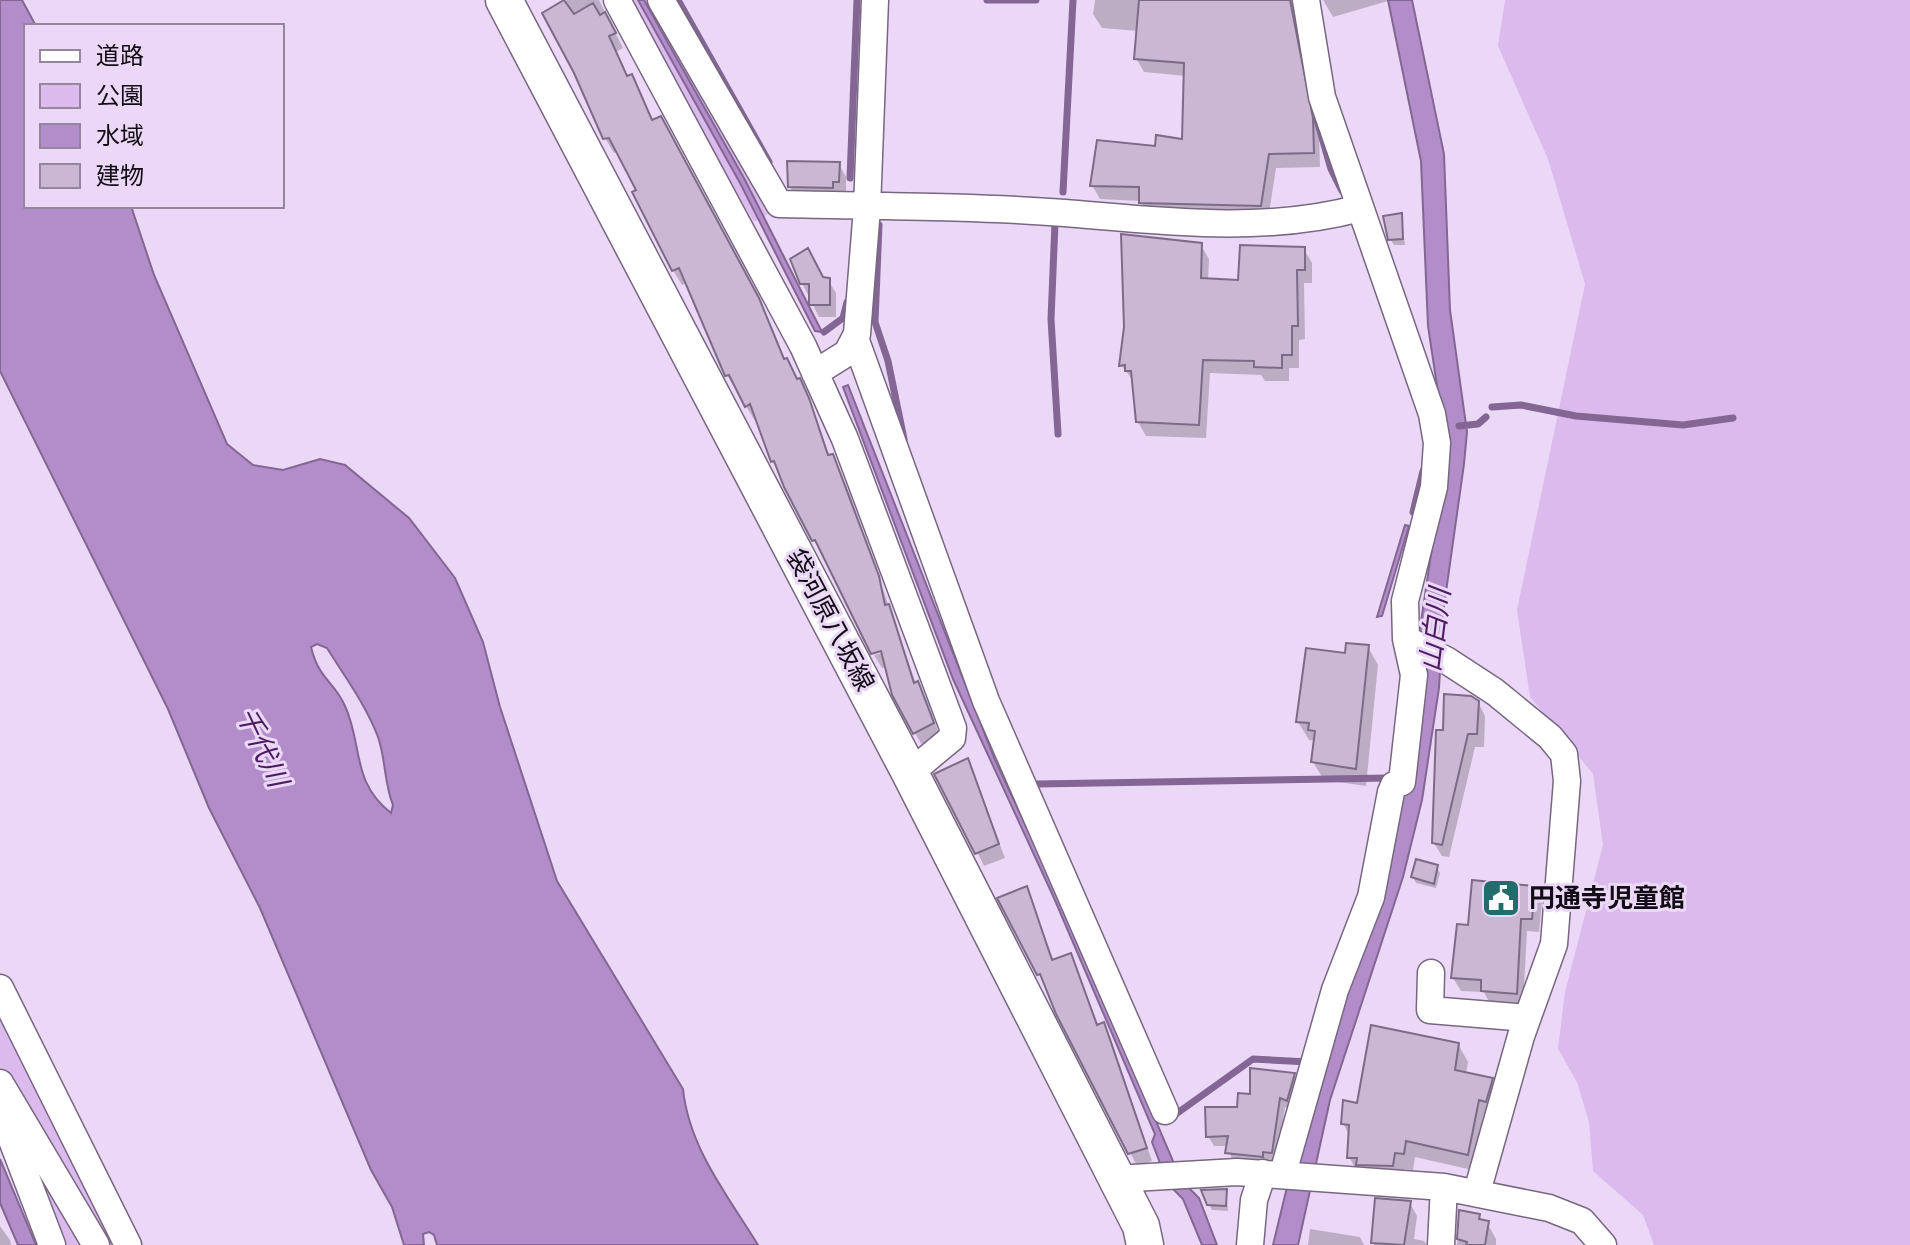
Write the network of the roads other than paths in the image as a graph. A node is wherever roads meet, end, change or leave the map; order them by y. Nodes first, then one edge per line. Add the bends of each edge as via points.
1 (504, 0) edge
2 (617, 0) edge
3 (661, 0) edge
4 (875, 0) edge
5 (1306, 0) edge
6 (867, 208) junction
7 (1360, 208) junction
8 (855, 338) junction
9 (815, 373) junction
10 (1410, 641) junction
11 (910, 773) junction
12 (1431, 973) dead end
13 (0, 988) edge
14 (1527, 1018) junction
15 (0, 1083) edge
16 (0, 1108) edge
17 (1165, 1111) dead end
18 (1277, 1173) junction
19 (1115, 1179) junction
20 (1444, 1187) junction
21 (1477, 1192) junction
22 (52, 1245) edge
23 (96, 1245) edge
24 (128, 1245) edge
25 (1145, 1245) edge
26 (1250, 1245) edge
27 (1441, 1245) edge
28 (1603, 1245) edge

1 - 11 main road, 袋河原八坂線
2 - 9 street
3 - 6 street via 779,204
4 - 6 street
5 - 7 street via 1322,97
6 - 7 street via 1066,214 1139,222 1289,221
6 - 8 street
7 - 10 street via 1419,373 1437,443 1434,487 1405,601
8 - 9 street via 847,353
8 - 17 street via 986,701
9 - 11 street via 845,439 953,728 952,738
10 - 14 street via 1495,692 1564,754 1567,781 1554,944
10 - 18 street via 1414,675 1402,782 1391,792 1371,897 1335,990
11 - 19 main road, 袋河原八坂線
12 - 14 street via 1430,1010
13 - 24 street
14 - 21 street
15 - 23 street
16 - 22 street
18 - 19 street via 1188,1172
18 - 20 street
18 - 26 street via 1254,1200
19 - 25 main road, 袋河原八坂線 via 1141,1226
20 - 21 street
20 - 27 street
21 - 28 street via 1582,1221

